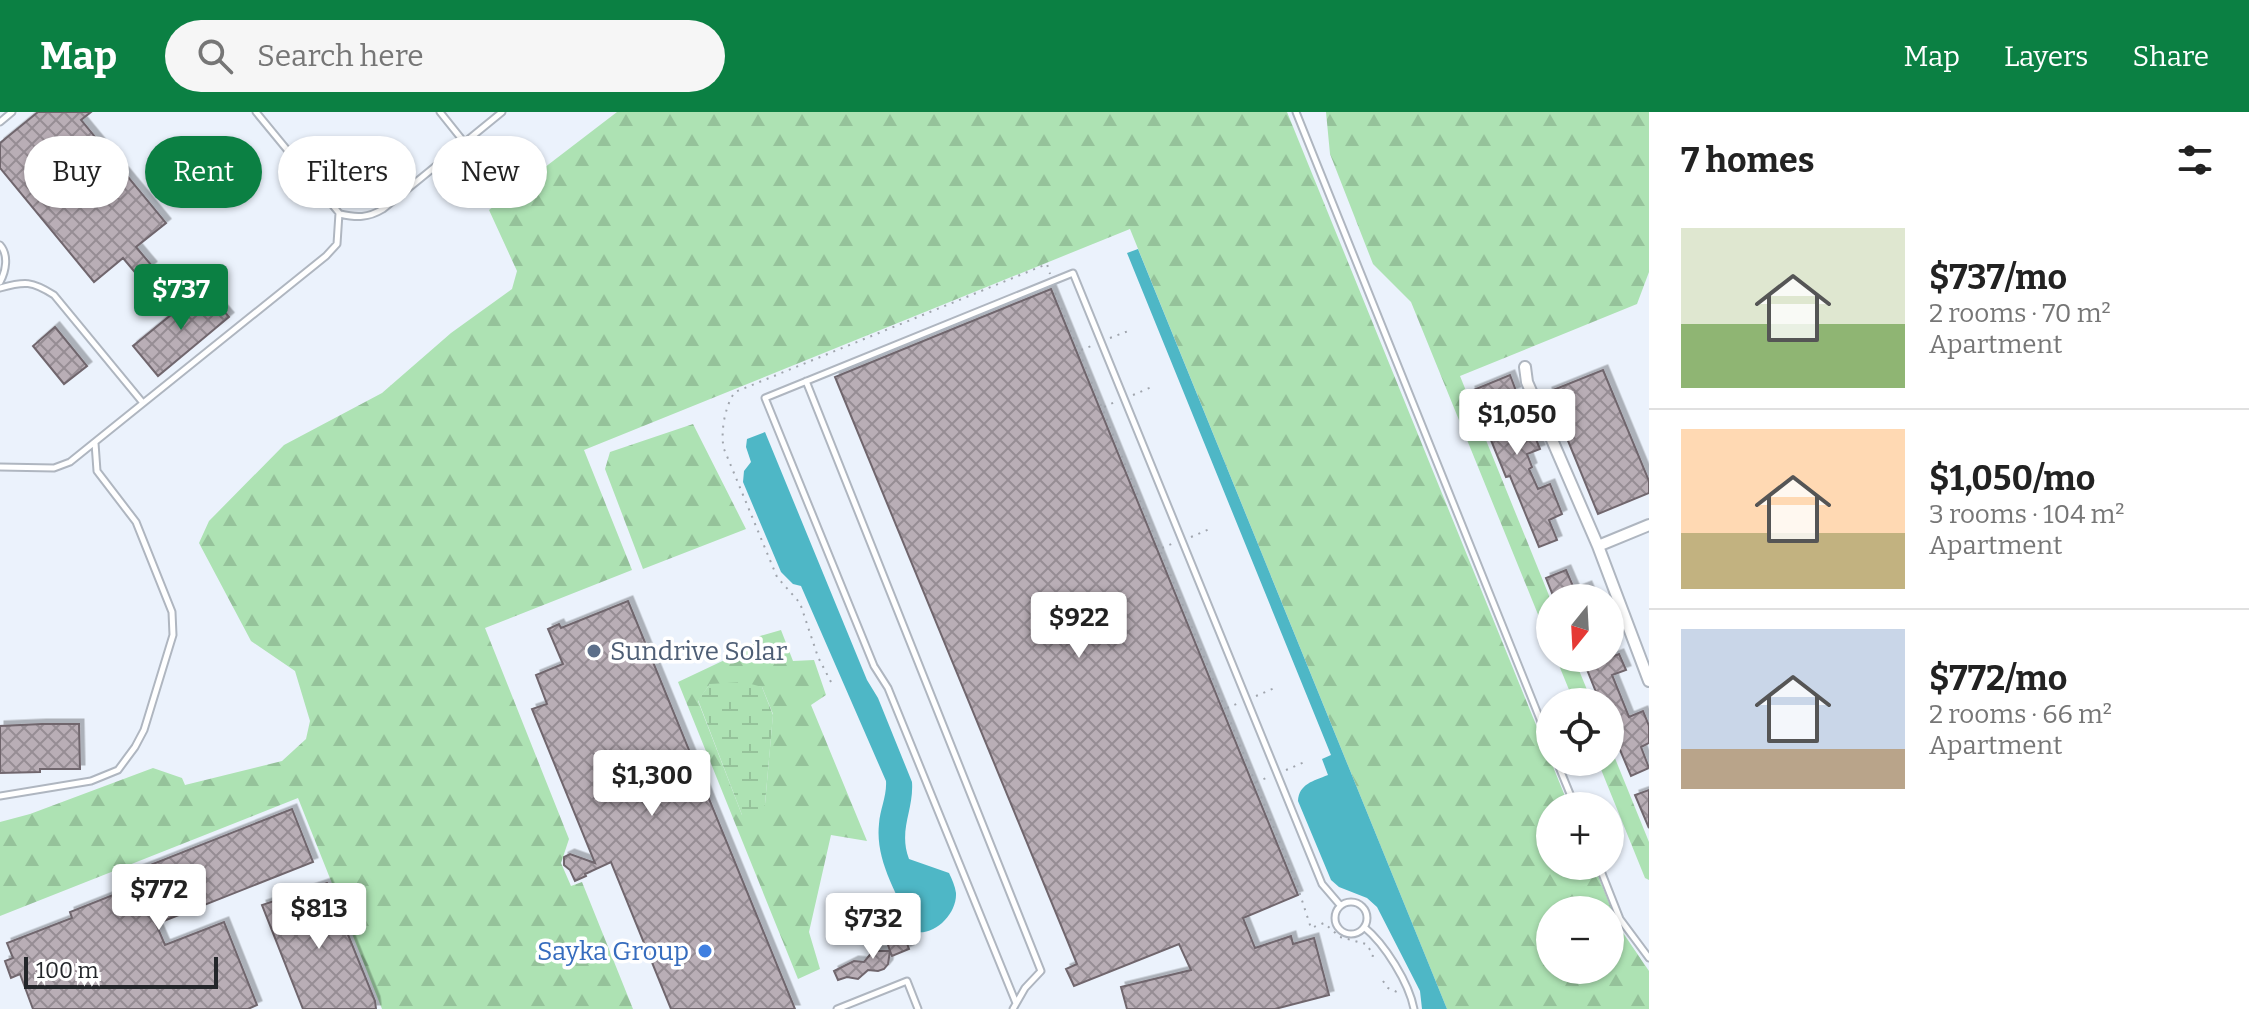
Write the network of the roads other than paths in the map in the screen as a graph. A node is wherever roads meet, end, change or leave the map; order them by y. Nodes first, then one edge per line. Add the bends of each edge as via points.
1 (12, 112) edge
2 (256, 112) edge
3 (440, 112) edge
4 (502, 112) edge
5 (1296, 112) edge
6 (0, 122) edge
7 (459, 136) edge
8 (472, 136) edge
9 (432, 168) edge
10 (339, 213) junction
11 (0, 245) edge
12 (0, 285) edge
13 (1525, 367) dead end
14 (806, 381) junction
15 (143, 403) junction
16 (95, 443) junction
17 (0, 467) edge
18 (1649, 525) edge
19 (1598, 546) junction
20 (1649, 681) edge
21 (1536, 709) edge
22 (0, 796) edge
23 (1605, 880) edge
24 (1340, 905) junction
25 (1364, 927) junction
26 (1649, 958) edge
27 (1014, 1006) edge
28 (837, 1009) edge
29 (918, 1009) edge
30 (1414, 1009) edge

1 - 6 lane
2 - 10 lane
3 - 7 lane
4 - 8 lane
5 - 21 lane
9 - 10 lane via 371,216
10 - 15 lane via 337,244 326,256
11 - 12 lane via 6,265
12 - 15 lane via 37,284 54,295
13 - 19 street
14 - 24 lane via 1073,273 1322,884
14 - 27 lane via 1041,971
14 - 27 lane via 765,398
15 - 16 lane
16 - 17 lane via 54,468
16 - 22 lane via 97,471 142,535 172,612 173,635 144,730 118,770 91,781
18 - 19 street
19 - 20 street
23 - 26 lane via 1620,919
24 - 25 lane via 1362,906
24 - 25 lane via 1335,919 1342,931 1357,933
25 - 30 lane via 1391,961
28 - 29 lane via 907,981

